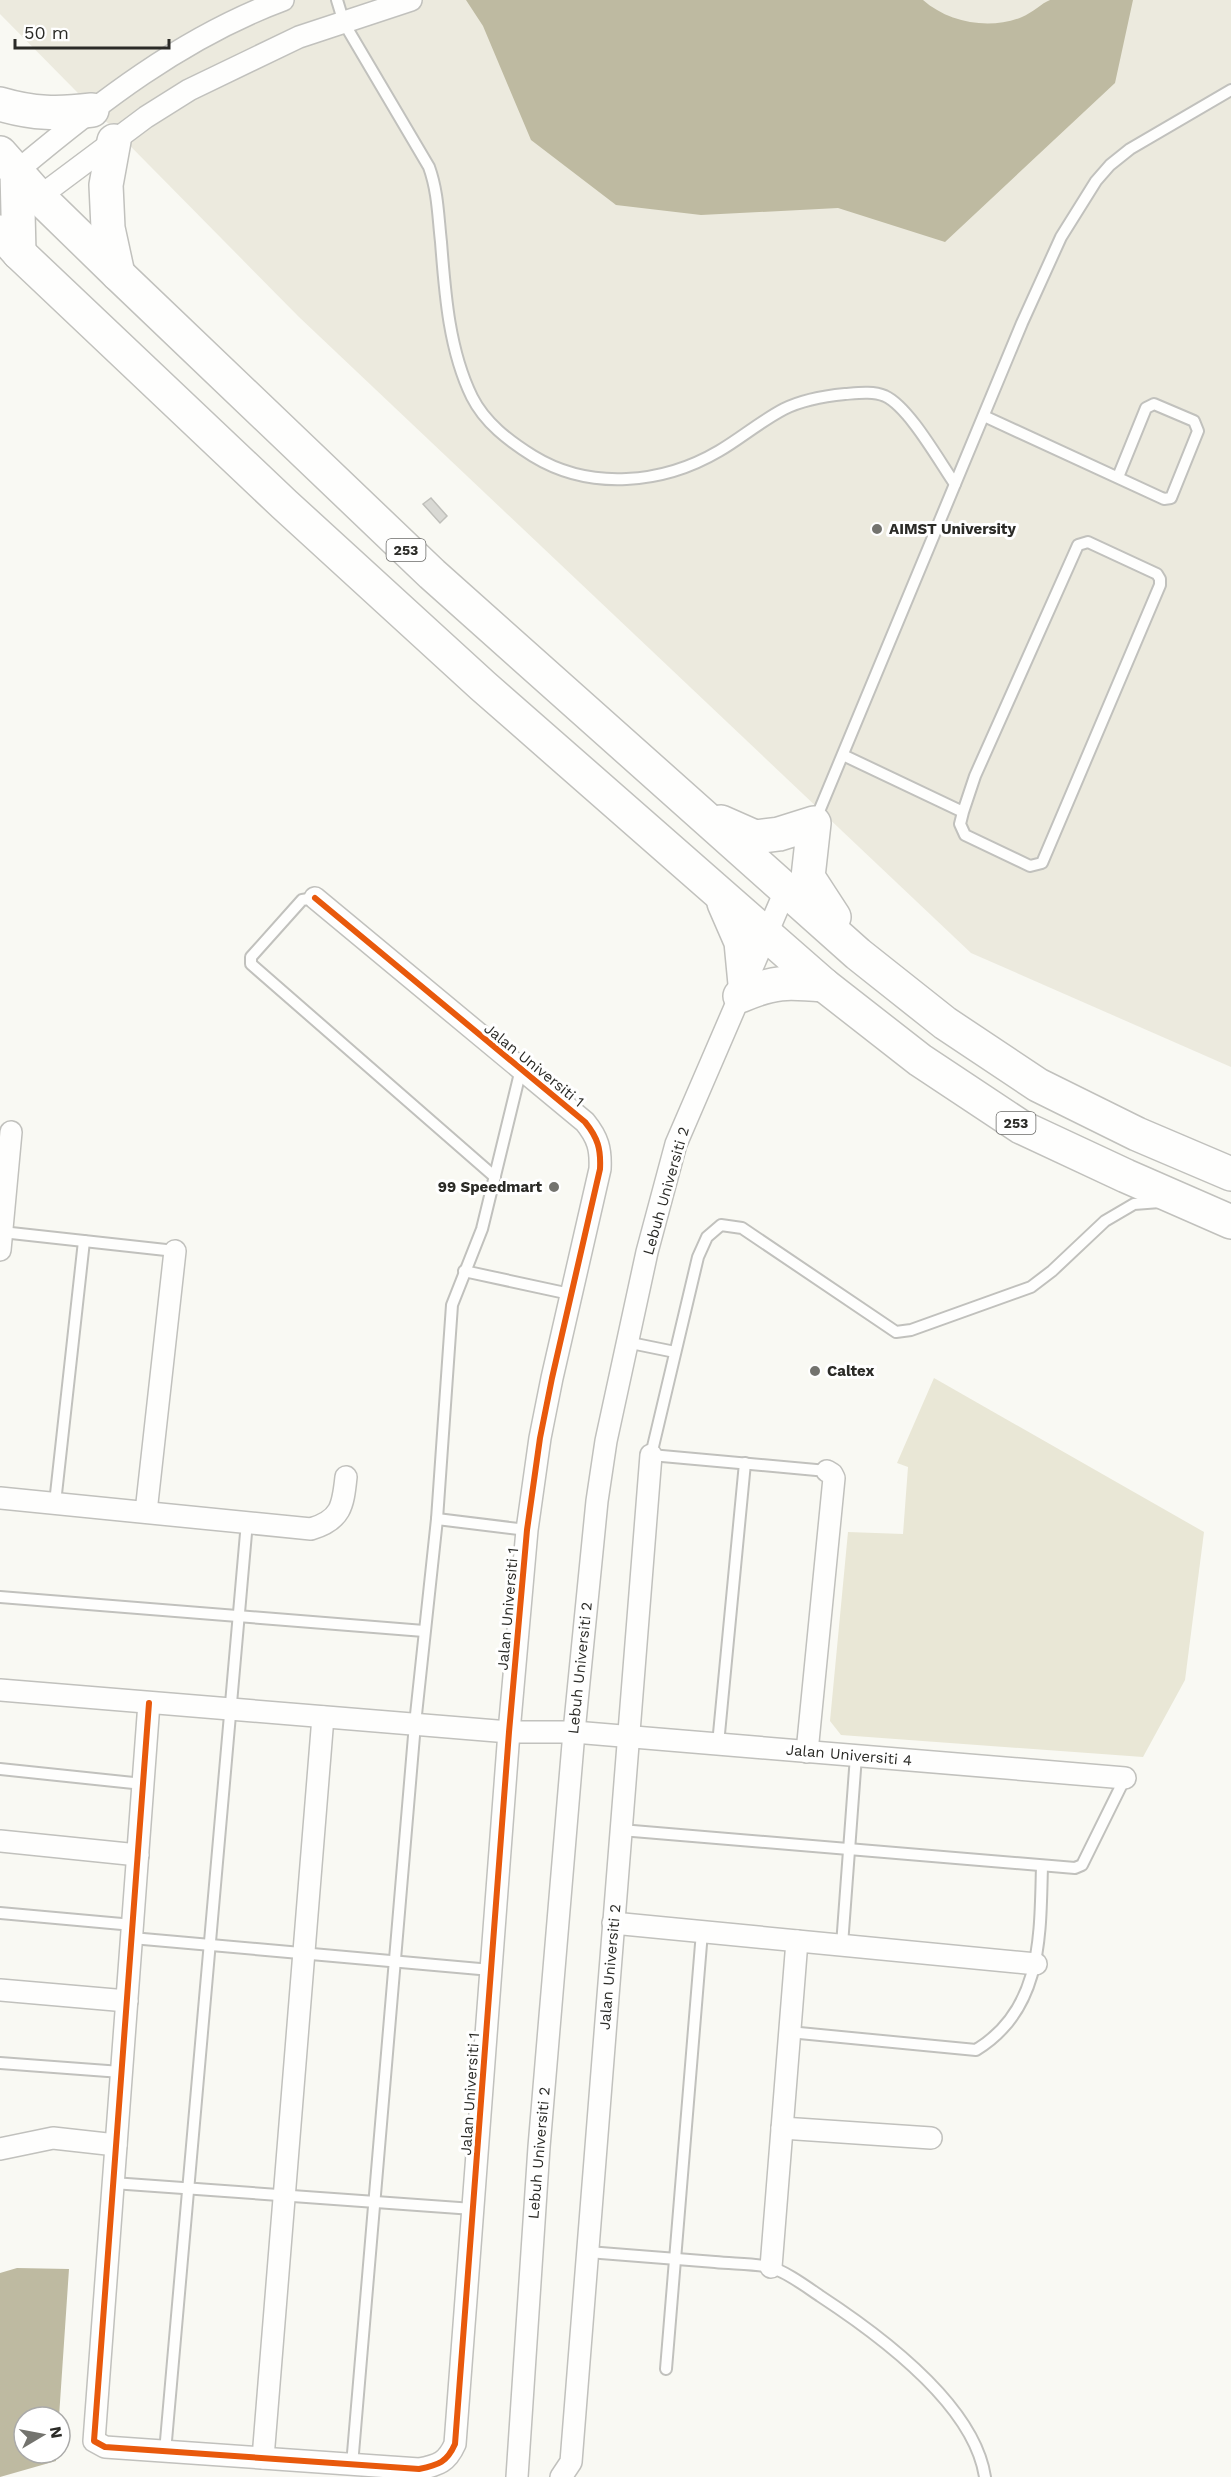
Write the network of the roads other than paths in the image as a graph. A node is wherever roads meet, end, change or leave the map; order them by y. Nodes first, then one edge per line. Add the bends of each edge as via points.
1 (283, 0) edge
2 (337, 0) edge
3 (411, 0) edge
4 (344, 23) junction
5 (1231, 90) edge
6 (0, 104) edge
7 (92, 110) junction
8 (114, 141) junction
9 (15, 181) edge
10 (9, 242) edge
11 (118, 274) junction
12 (984, 416) junction
13 (1118, 477) junction
14 (955, 484) junction
15 (843, 755) junction
16 (963, 812) junction
17 (703, 814) junction
18 (814, 823) junction
19 (791, 877) junction
20 (720, 894) junction
21 (315, 898) joint
22 (766, 935) junction
23 (858, 954) junction
24 (824, 985) junction
25 (742, 990) junction
26 (520, 1070) junction
27 (6, 1132) edge
28 (1231, 1174) edge
29 (495, 1178) junction
30 (1180, 1200) junction
31 (1231, 1222) edge
32 (1, 1241) edge
33 (84, 1241) junction
34 (175, 1251) joint
35 (464, 1271) junction
36 (570, 1294) junction
37 (626, 1342) junction
38 (675, 1352) junction
39 (651, 1455) junction
40 (745, 1463) junction
41 (827, 1471) joint
42 (346, 1477) dead end
43 (0, 1498) edge
44 (55, 1503) junction
45 (146, 1512) junction
46 (437, 1519) junction
47 (247, 1522) junction
48 (527, 1530) junction
49 (0, 1597) edge
50 (239, 1615) junction
51 (424, 1631) junction
52 (0, 1690) edge
53 (149, 1702) junction
54 (231, 1709) junction
55 (323, 1717) junction
56 (414, 1724) junction
57 (509, 1732) junction
58 (574, 1732) junction
59 (628, 1737) junction
60 (718, 1744) junction
61 (807, 1752) junction
62 (856, 1756) junction
63 (0, 1769) edge
64 (1125, 1779) joint
65 (143, 1784) junction
66 (621, 1830) junction
67 (0, 1841) edge
68 (849, 1849) junction
69 (138, 1855) junction
70 (1042, 1866) junction
71 (0, 1913) edge
72 (613, 1923) junction
73 (132, 1931) junction
74 (702, 1932) junction
75 (796, 1941) junction
76 (210, 1945) junction
77 (842, 1945) junction
78 (304, 1953) junction
79 (394, 1961) junction
80 (1036, 1964) junction
81 (491, 1970) junction
82 (0, 1990) edge
83 (127, 2001) junction
84 (789, 2032) junction
85 (0, 2063) edge
86 (121, 2072) junction
87 (782, 2128) junction
88 (931, 2138) dead end
89 (116, 2145) junction
90 (0, 2149) edge
91 (113, 2183) junction
92 (188, 2188) junction
93 (284, 2195) junction
94 (374, 2202) junction
95 (473, 2209) junction
96 (588, 2252) junction
97 (675, 2259) junction
98 (771, 2267) junction
99 (666, 2369) dead end
100 (165, 2452) junction
101 (263, 2458) junction
102 (352, 2464) junction
103 (517, 2477) edge
104 (561, 2477) edge
105 (986, 2477) edge

1 - 7 street via 198,39
2 - 4 lane
3 - 4 street
4 - 8 street via 299,37 189,90
4 - 14 lane via 429,167 436,186 452,331 459,365 473,399 496,429 521,449 546,464 587,477 646,477 694,464 785,409 811,399 863,392 884,396 901,406
5 - 12 lane via 1130,149 1096,181 1043,273
6 - 7 main road via 24,112 54,114
7 - 9 street
8 - 9 street
8 - 11 main road via 106,185 108,228
9 - 10 main road
9 - 11 main road, 253
10 - 20 main road, 253 via 284,504
11 - 17 main road, 253 via 432,574
12 - 13 lane
12 - 14 lane
13 - 13 lane via 1164,499 1171,498 1198,432 1197,425 1150,405
14 - 15 lane
15 - 16 lane
15 - 18 lane
16 - 16 lane via 960,824 965,835 1030,866 1042,863 1160,585 1157,574 1088,543 1078,545 975,776
17 - 18 main road via 755,837
17 - 19 main road, 253
18 - 19 lane
18 - 23 main road via 808,877
19 - 22 street, Lebuh Universiti 2
19 - 23 main road, 253
20 - 22 main road, 253
20 - 25 main road via 741,942
21 - 26 street, Jalan Universiti 1
21 - 29 lane via 302,900 251,957 251,964
22 - 24 main road, 253
22 - 25 street, Lebuh Universiti 2
23 - 28 main road, 253 via 945,1023 1038,1085 1137,1134
24 - 25 main road via 786,982
24 - 30 main road, 253 via 920,1060 1021,1127
25 - 37 street, Lebuh Universiti 2 via 676,1144
26 - 29 lane
26 - 36 street, Jalan Universiti 1 via 585,1122 596,1136 600,1152 600,1169
27 - 32 street
29 - 35 lane via 476,1250
30 - 31 main road, 253
30 - 38 lane via 1134,1204 1105,1221 1031,1287 896,1332 742,1227 721,1225 707,1236 698,1257
32 - 33 lane
33 - 34 lane
33 - 44 lane
34 - 45 street
35 - 36 lane
35 - 46 lane via 452,1305
36 - 48 street, Jalan Universiti 1 via 542,1428
37 - 38 lane
37 - 58 street, Lebuh Universiti 2 via 597,1501
38 - 39 lane
39 - 40 lane
39 - 59 street, Jalan Universiti 2
40 - 41 lane
40 - 60 lane
41 - 61 street via 834,1478
42 - 47 street via 338,1514 323,1525 310,1528
43 - 44 street
44 - 45 street
45 - 47 street
46 - 48 lane
46 - 51 lane
47 - 50 lane
48 - 57 street, Jalan Universiti 1
49 - 50 lane
50 - 51 lane
50 - 54 lane
51 - 56 lane
52 - 53 street, Jalan Universiti 4
53 - 54 street, Jalan Universiti 4
53 - 65 street
54 - 55 street, Jalan Universiti 4
54 - 76 lane
55 - 56 street, Jalan Universiti 4
55 - 78 street
56 - 57 street, Jalan Universiti 4
56 - 79 lane
57 - 58 street, Jalan Universiti 4
57 - 81 street, Jalan Universiti 1
58 - 59 street, Jalan Universiti 4
58 - 103 street, Lebuh Universiti 2 via 539,2147
59 - 60 street, Jalan Universiti 4
59 - 66 street, Jalan Universiti 2
60 - 61 street, Jalan Universiti 4
61 - 62 street, Jalan Universiti 4
62 - 64 street, Jalan Universiti 4
62 - 68 lane
63 - 65 lane
64 - 70 lane via 1082,1865
65 - 69 street
66 - 68 lane
66 - 72 street, Jalan Universiti 2
67 - 69 street
68 - 70 lane
68 - 77 lane
69 - 73 street
70 - 80 lane
71 - 73 lane
72 - 74 street
72 - 96 street, Jalan Universiti 2
73 - 76 lane
73 - 83 street
74 - 75 street
74 - 97 lane
75 - 77 street
75 - 84 street
76 - 78 lane
76 - 92 lane
77 - 80 street
78 - 79 lane
78 - 93 street
79 - 81 lane
79 - 94 lane
80 - 84 lane via 1020,2006 991,2041 976,2050
81 - 95 street, Jalan Universiti 1
82 - 83 street
83 - 86 street
84 - 87 street
85 - 86 lane
86 - 89 street
87 - 88 street
87 - 98 street
89 - 90 street via 53,2138
89 - 91 street
91 - 92 lane
91 - 100 street via 94,2441 105,2447
92 - 93 lane
92 - 100 lane
93 - 94 lane
93 - 101 street
94 - 95 lane
94 - 102 lane
95 - 102 street, Jalan Universiti 1 via 455,2444 449,2457 435,2466 419,2469
96 - 97 lane
96 - 104 street, Jalan Universiti 2 via 571,2462
97 - 98 lane
97 - 99 lane
98 - 105 lane via 837,2307 914,2368 965,2427
100 - 101 street
101 - 102 street

